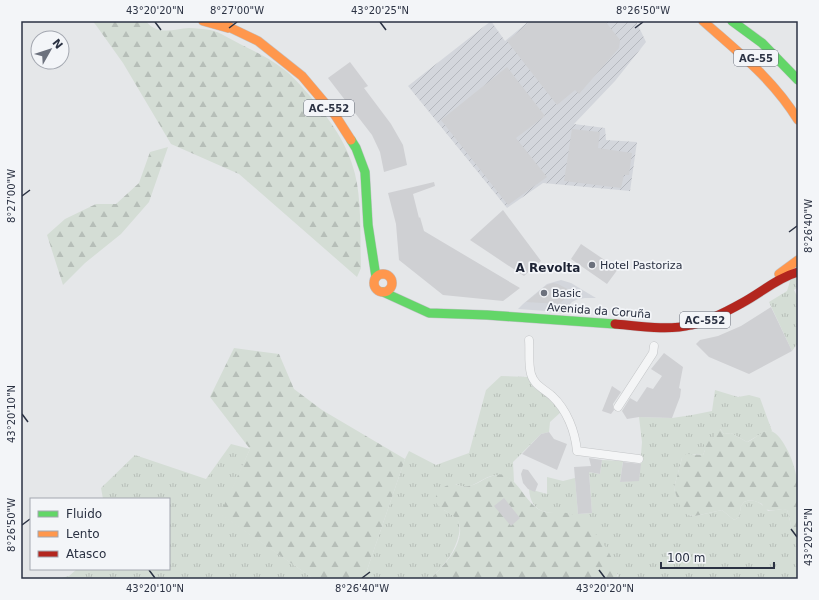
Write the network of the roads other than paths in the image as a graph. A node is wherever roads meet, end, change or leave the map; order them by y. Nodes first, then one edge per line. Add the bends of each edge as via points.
1 (203, 21) edge
2 (221, 21) edge
3 (703, 21) edge
4 (708, 21) edge
5 (732, 21) edge
6 (233, 29) junction
7 (798, 80) edge
8 (783, 84) dead end
9 (798, 120) edge
10 (798, 260) edge
11 (798, 272) edge
12 (380, 275) junction
13 (392, 286) junction
14 (383, 292) junction
15 (759, 292) junction
16 (429, 313) junction
17 (529, 340) dead end
18 (654, 346) dead end
19 (618, 407) dead end
20 (639, 459) dead end

1 - 6 main road, AC-552
2 - 6 main road, AC-552
3 - 9 main road via 758,68 777,89
4 - 8 main road, AG-55 via 741,45
5 - 7 main road, AG-55 via 762,43
6 - 12 main road, AC-552 via 258,41 302,76 335,115 356,148 365,172 368,225
10 - 15 main road, AC-552
11 - 15 main road, AC-552
12 - 13 main road, AC-552 via 388,274 392,279
12 - 14 main road, AC-552 via 374,286
13 - 14 main road
13 - 16 main road, AC-552
14 - 16 main road, Avenida da Coruña / AC-552
15 - 16 main road, Avenida da Coruña / AC-552 via 719,316 675,327
17 - 20 street via 531,375 537,385 552,396 563,409 576,439 577,451
18 - 19 street via 653,353

